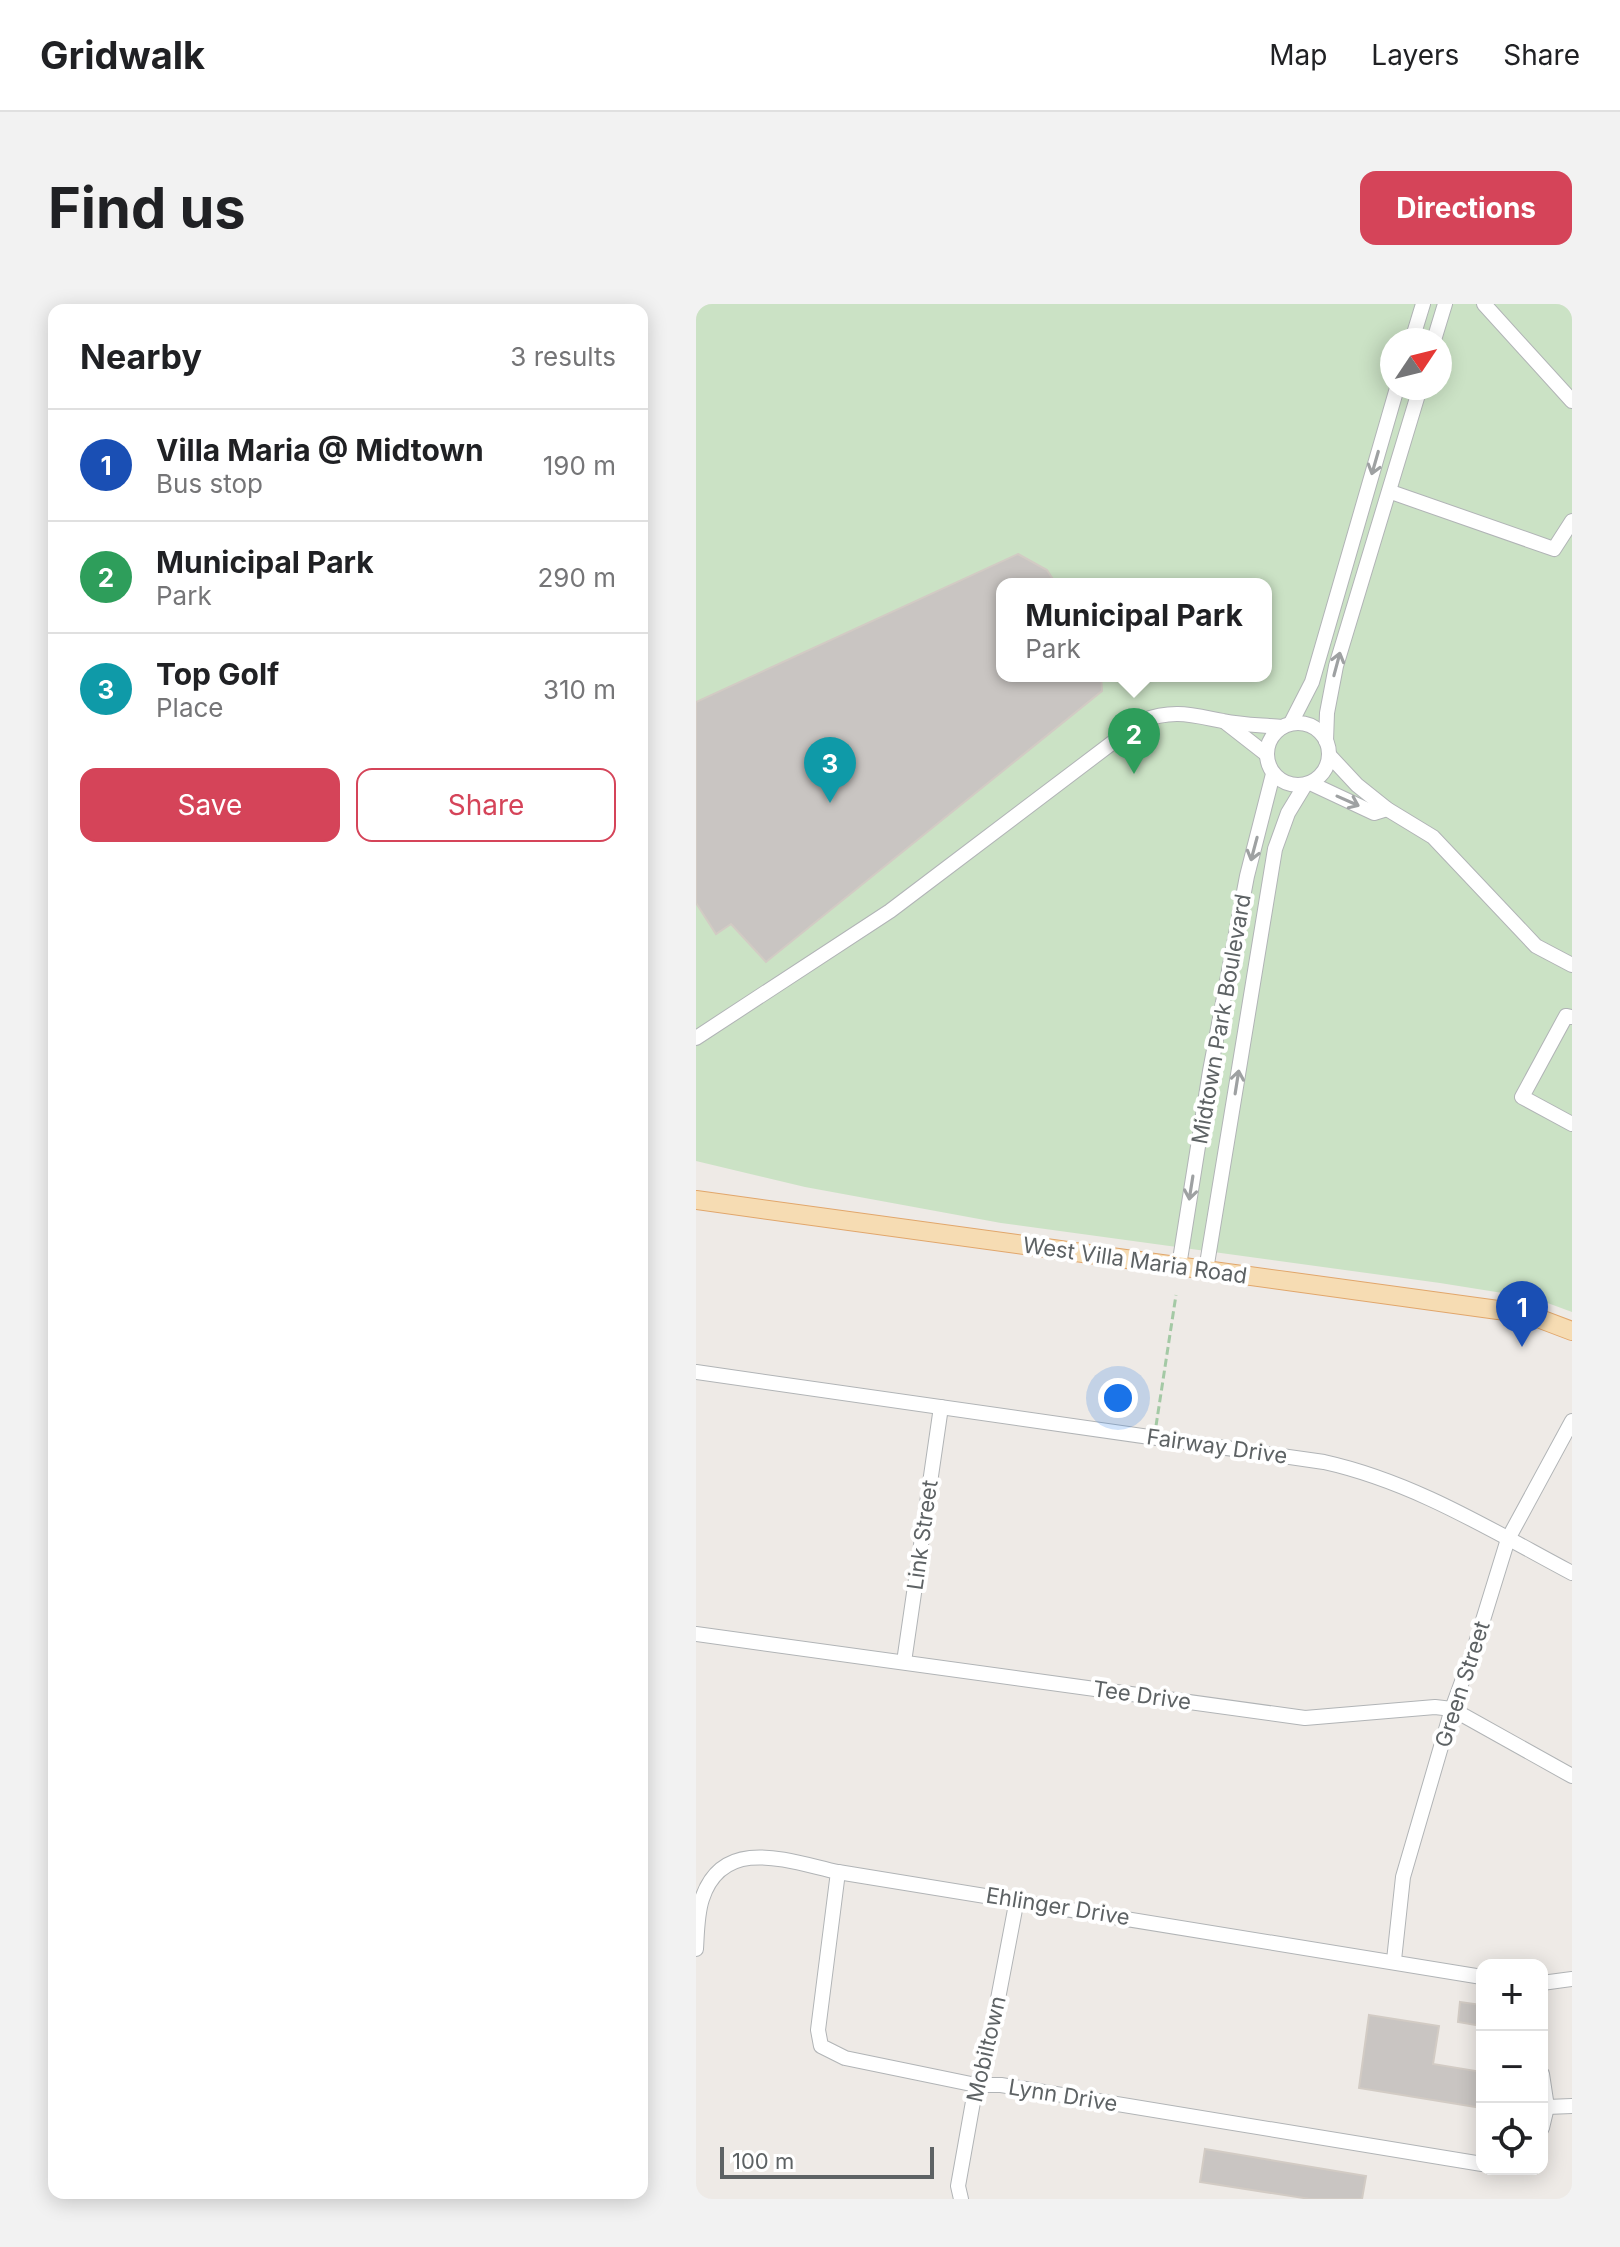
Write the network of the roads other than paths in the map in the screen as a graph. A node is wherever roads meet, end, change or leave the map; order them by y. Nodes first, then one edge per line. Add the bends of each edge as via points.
1 (1423, 304) edge
2 (1445, 304) edge
3 (1484, 304) edge
4 (1416, 328) edge
5 (1438, 328) edge
6 (1394, 400) edge
7 (1417, 400) edge
8 (1572, 401) edge
9 (1391, 492) junction
10 (1572, 521) edge
11 (1225, 722) junction
12 (1286, 725) junction
13 (1327, 748) junction
14 (1266, 754) junction
15 (1273, 774) junction
16 (1308, 784) junction
17 (1387, 809) junction
18 (1572, 965) edge
19 (1572, 1017) edge
20 (699, 1031) edge
21 (1572, 1124) edge
22 (696, 1200) edge
23 (1179, 1266) junction
24 (1206, 1270) junction
25 (1572, 1331) edge
26 (696, 1372) edge
27 (941, 1407) junction
28 (1572, 1421) edge
29 (1508, 1539) junction
30 (1572, 1573) edge
31 (696, 1634) edge
32 (904, 1662) junction
33 (1452, 1709) junction
34 (1572, 1776) edge
35 (838, 1872) junction
36 (1017, 1899) junction
37 (696, 1949) edge
38 (1394, 1960) junction
39 (1476, 1976) edge
40 (1572, 1979) edge
41 (1548, 1982) edge
42 (976, 2085) junction
43 (1572, 2106) edge
44 (1548, 2107) edge
45 (1476, 2163) edge
46 (961, 2199) edge

1 - 4 street
2 - 5 street
3 - 8 street
6 -> 12 street via 1312,682
7 - 9 street
9 - 10 street via 1554,549
13 -> 9 street via 1336,666
11 - 12 street
11 - 14 street
11 - 20 street via 1175,713 1141,721 890,911
12 - 13 street via 1312,726
12 - 14 street via 1268,743
13 - 16 street via 1324,772
13 - 17 street via 1357,785
14 - 15 street
15 - 16 street via 1287,784
15 -> 23 street, Midtown Park Boulevard via 1247,876
16 -> 17 street via 1374,813
24 -> 16 street, Midtown Park Boulevard via 1275,849 1288,813
17 - 18 street via 1433,837 1536,946
19 - 21 street via 1566,1016 1522,1097
22 - 23 main road, West Villa Maria Road
23 - 24 main road, West Villa Maria Road
24 - 25 main road, West Villa Maria Road via 1498,1310
26 - 27 street, Fairway Drive
27 - 29 street, Fairway Drive via 1364,1471 1446,1505
27 - 32 street, Link Street
28 - 29 street, Green Street
29 - 30 street, Fairway Drive
29 - 33 street, Green Street
31 - 32 street, Tee Drive
32 - 33 street, Tee Drive via 1305,1718
33 - 34 street, Tee Drive
33 - 38 street, Green Street via 1403,1877
35 - 36 street, Ehlinger Drive
35 - 37 street, Ehlinger Drive via 755,1855 737,1859 716,1875 702,1898
35 - 42 street, Lynn Drive via 818,2030 821,2046 845,2058
36 - 38 street, Ehlinger Drive
36 - 42 street, Mobiltown via 986,2062
38 - 39 street, Ehlinger Drive
40 - 41 street
42 - 45 street, Lynn Drive via 1156,2109
42 - 46 street, Mobiltown via 958,2186
43 - 44 street

